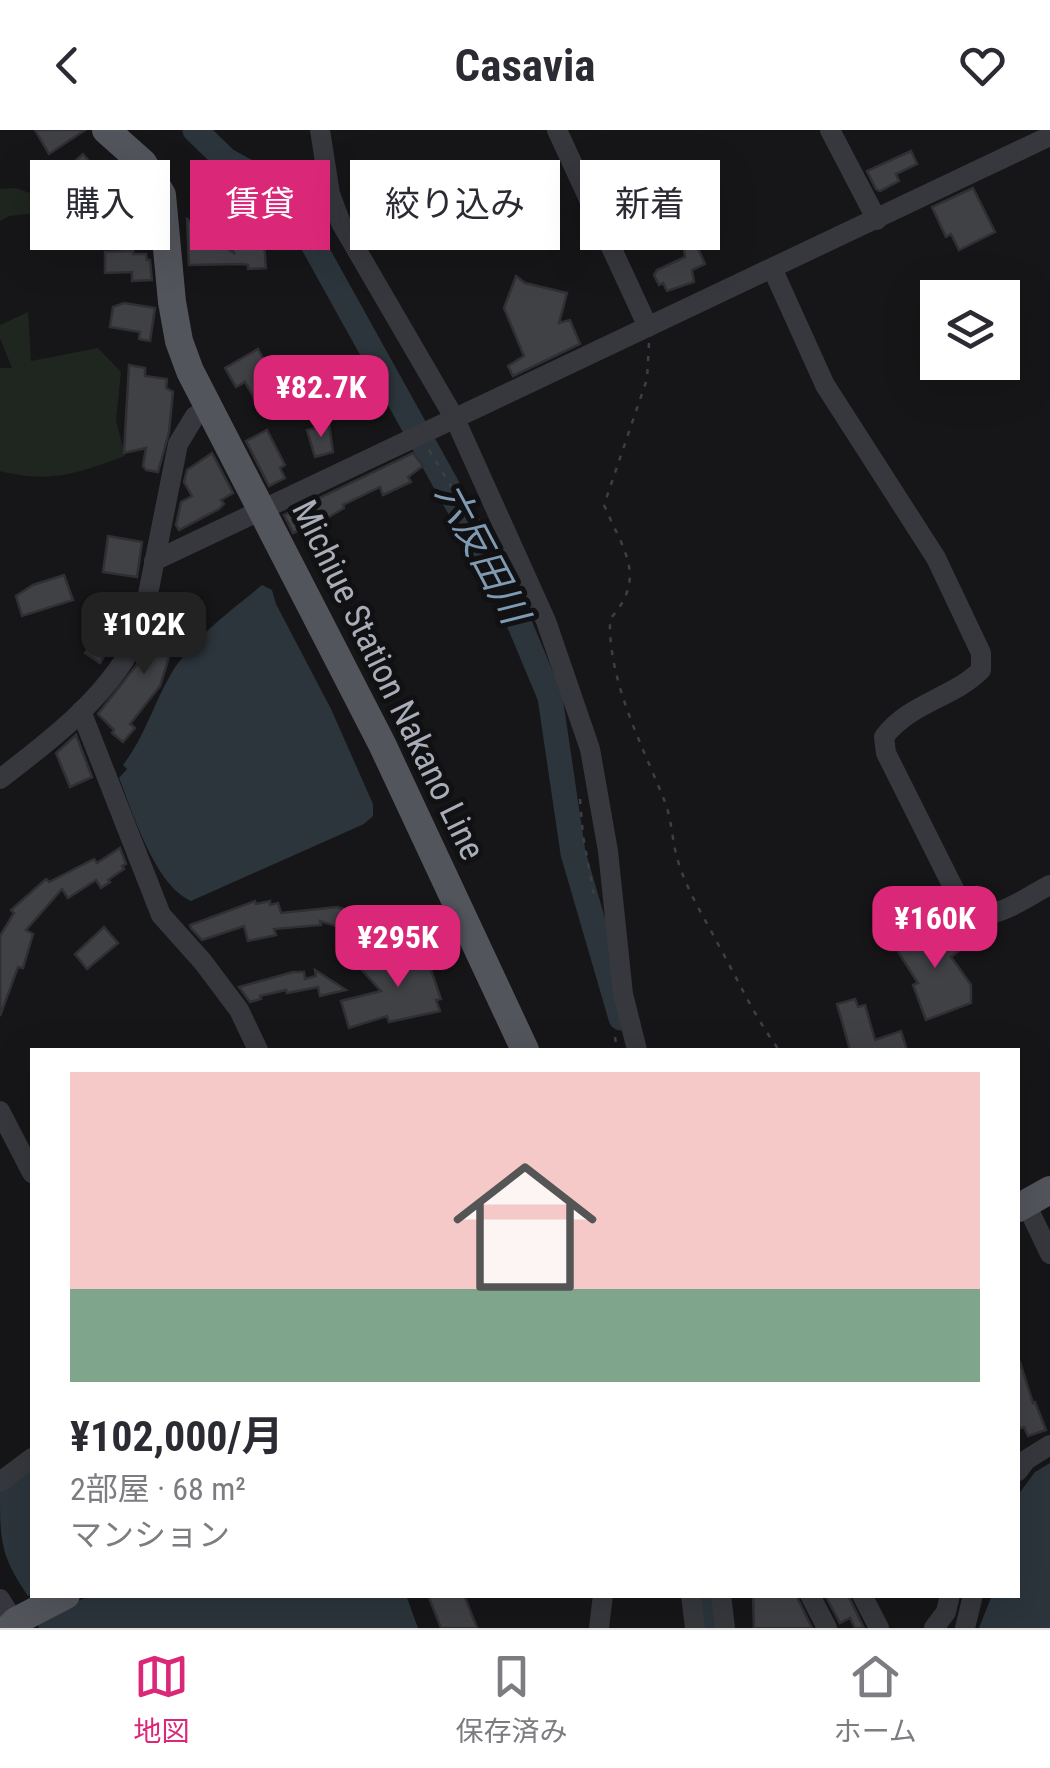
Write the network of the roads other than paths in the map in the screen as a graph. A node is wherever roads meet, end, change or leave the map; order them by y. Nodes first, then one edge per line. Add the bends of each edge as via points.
1 (106, 130) edge
2 (320, 130) edge
3 (558, 130) edge
4 (830, 130) edge
5 (1050, 136) edge
6 (876, 220) junction
7 (773, 270) junction
8 (648, 327) junction
9 (209, 410) junction
10 (451, 420) junction
11 (261, 508) junction
12 (154, 561) junction
13 (81, 711) junction
14 (0, 779) edge
15 (1050, 885) edge
16 (257, 1048) edge
17 (524, 1048) edge
18 (637, 1048) edge
19 (0, 1112) edge
20 (30, 1169) edge
21 (1031, 1201) edge
22 (1050, 1254) edge
23 (1050, 1445) edge
24 (30, 1460) edge
25 (1020, 1461) edge
26 (0, 1482) edge
27 (59, 1598) edge
28 (602, 1598) edge
29 (692, 1598) edge
30 (721, 1598) edge
31 (812, 1598) edge
32 (864, 1598) edge
33 (949, 1598) edge
34 (972, 1598) edge
35 (11, 1619) edge
36 (598, 1628) edge
37 (696, 1628) edge
38 (726, 1628) edge
39 (827, 1628) edge
40 (879, 1628) edge
41 (934, 1628) edge
42 (965, 1628) edge

1 - 9 main road, Michiue Station Nakano Line via 143,162 162,195 179,341
2 - 10 street via 341,223
3 - 8 street
4 - 6 street
5 - 6 street
6 - 7 street
7 - 8 street
7 - 15 street via 825,384 936,558 982,653 982,670 974,678 893,725 884,736 886,754 964,909 985,915
8 - 10 street
9 - 11 main road, Michiue Station Nakano Line
9 - 12 street via 196,416 178,444
10 - 11 street
10 - 18 street via 546,621 590,749
11 - 12 street
11 - 17 main road, Michiue Station Nakano Line via 382,744
12 - 13 street via 142,629 130,654
13 - 14 street
13 - 16 street via 161,915 238,1010
19 - 20 street
21 - 22 street
23 - 25 street
24 - 26 street
27 - 35 main road
28 - 36 street
29 - 37 street
30 - 38 street
31 - 39 street
32 - 40 street
33 - 41 street
34 - 42 street

